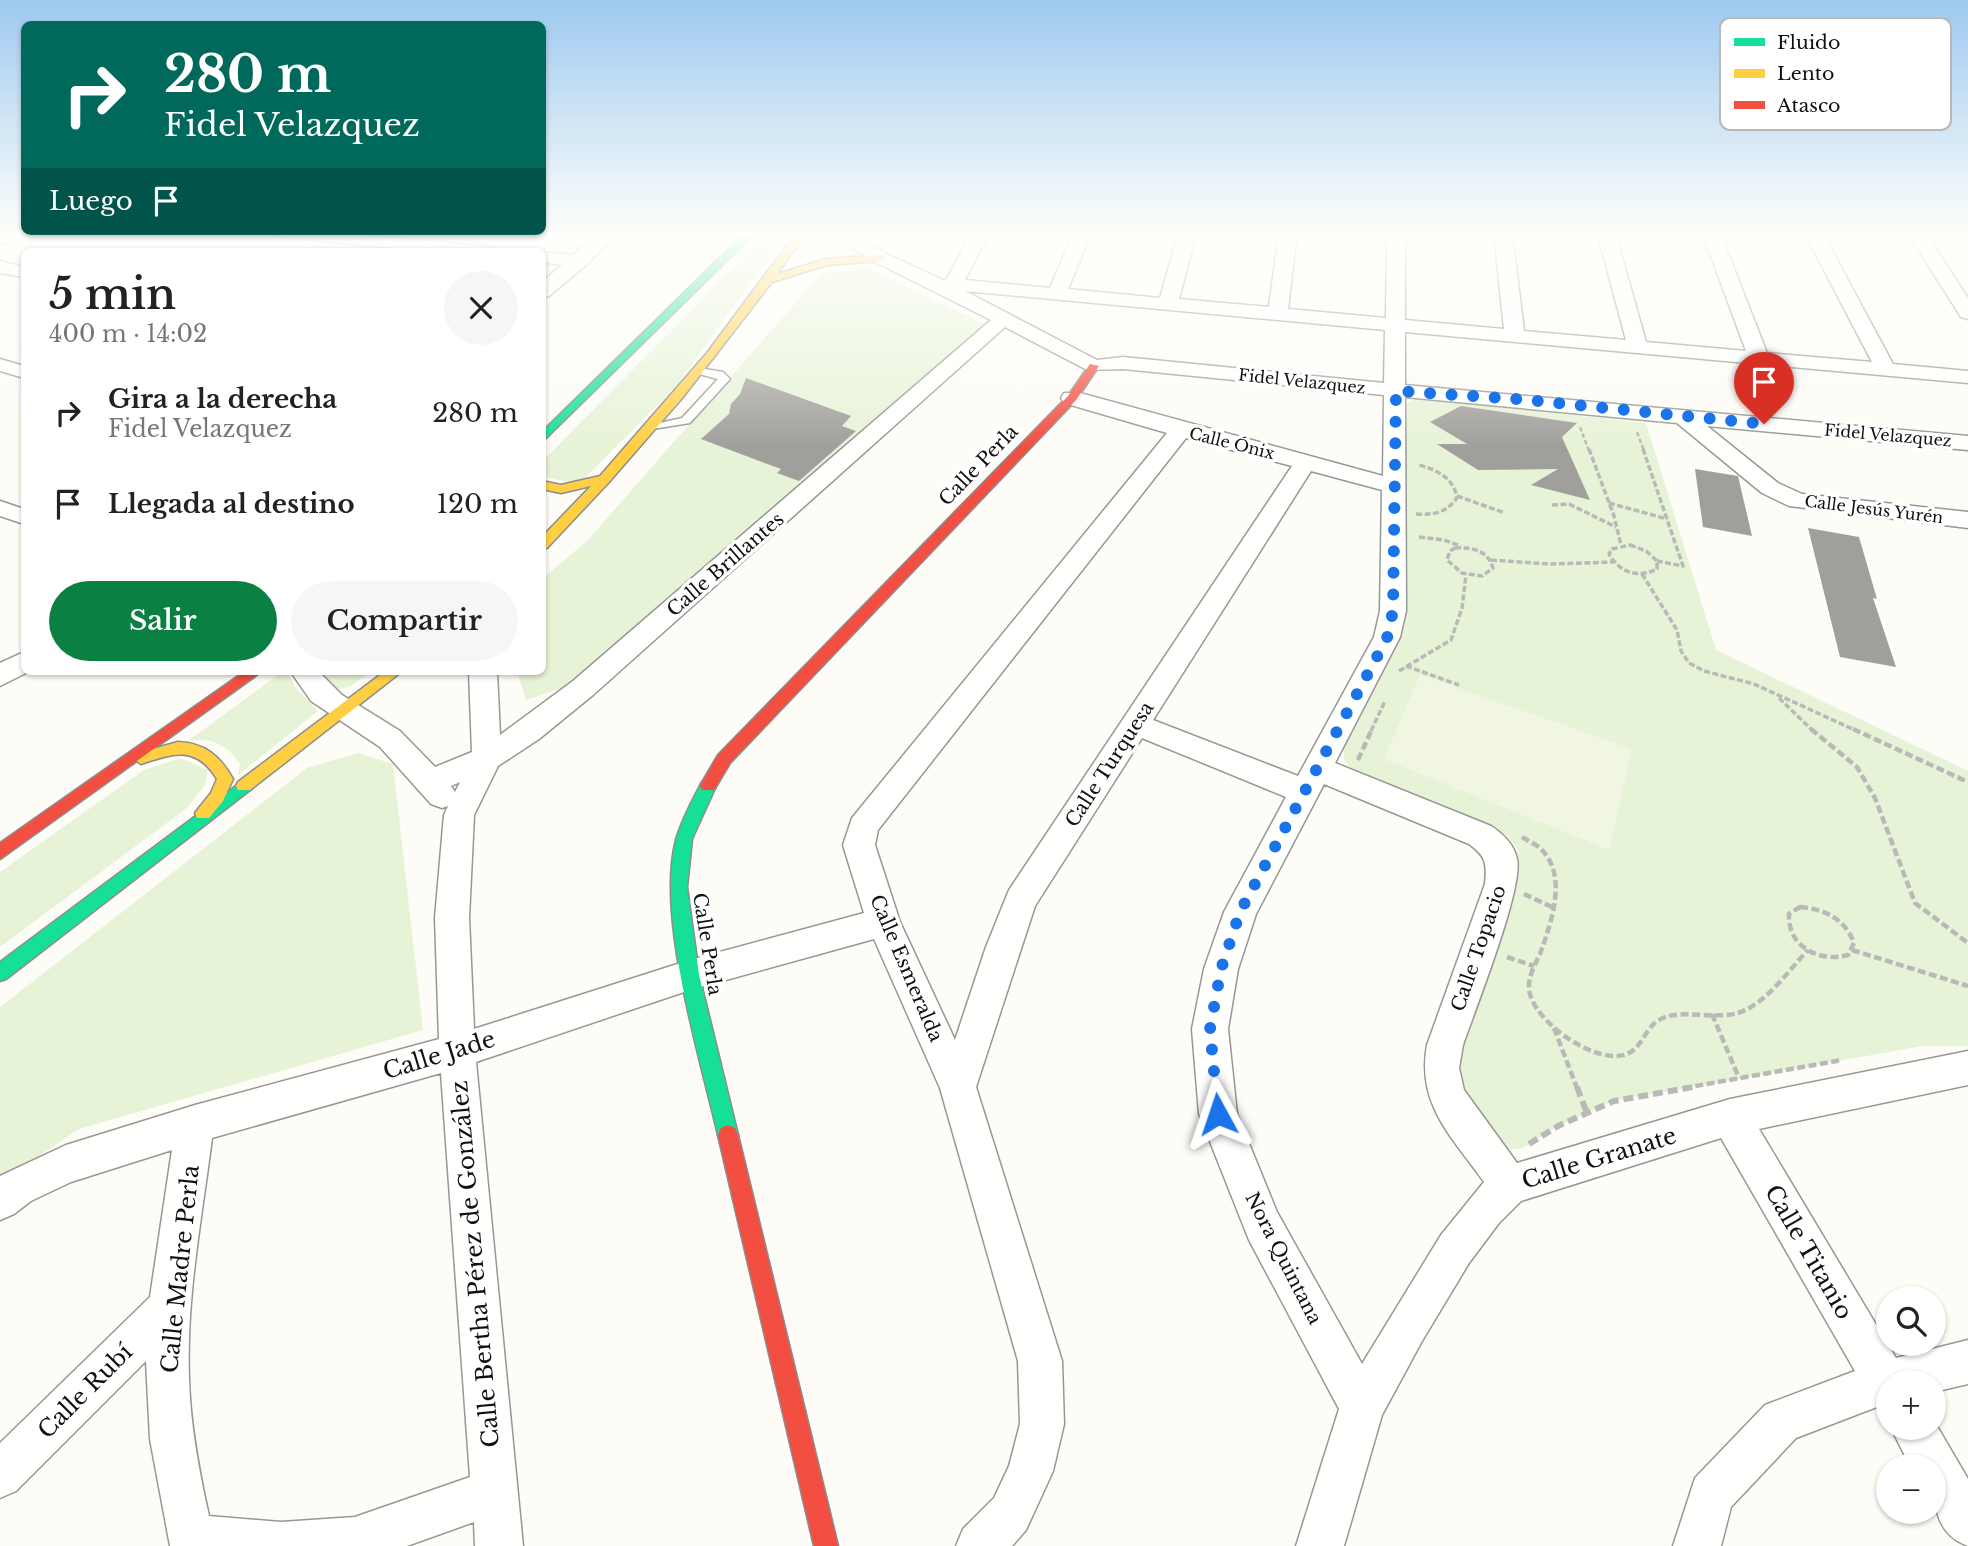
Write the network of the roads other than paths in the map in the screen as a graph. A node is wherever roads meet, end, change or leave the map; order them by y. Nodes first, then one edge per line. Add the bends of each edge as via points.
1 (678, 304) edge
2 (752, 304) edge
3 (973, 304) edge
4 (1169, 304) edge
5 (1279, 304) edge
6 (1395, 304) edge
7 (1511, 304) edge
8 (1626, 304) edge
9 (1738, 304) edge
10 (1851, 304) edge
11 (1278, 315) junction
12 (1002, 320) junction
13 (1395, 325) junction
14 (1515, 336) junction
15 (1638, 348) junction
16 (1759, 359) junction
17 (0, 365) edge
18 (1094, 366) junction
19 (1886, 370) junction
20 (21, 371) edge
21 (699, 371) junction
22 (1968, 377) edge
23 (1396, 391) junction
24 (1072, 398) junction
25 (1682, 416) junction
26 (650, 428) junction
27 (1181, 430) junction
28 (546, 435) edge
29 (1968, 443) edge
30 (1306, 463) junction
31 (606, 479) junction
32 (546, 486) edge
33 (1404, 488) junction
34 (0, 508) edge
35 (21, 516) edge
36 (1968, 520) edge
37 (546, 541) edge
38 (21, 664) edge
39 (250, 675) edge
40 (307, 675) edge
41 (390, 675) edge
42 (483, 675) edge
43 (0, 677) edge
44 (344, 710) junction
45 (1135, 724) junction
46 (487, 758) junction
47 (122, 766) junction
48 (1310, 779) junction
49 (430, 782) junction
50 (459, 815) junction
51 (190, 828) junction
52 (0, 852) edge
53 (883, 922) junction
54 (0, 972) edge
55 (690, 975) junction
56 (457, 1051) junction
57 (1968, 1068) edge
58 (958, 1087) junction
59 (1730, 1117) junction
60 (195, 1124) junction
61 (1515, 1167) junction
62 (0, 1200) edge
63 (171, 1306) junction
64 (1968, 1362) edge
65 (1879, 1370) edge
66 (1939, 1370) edge
67 (1876, 1388) edge
68 (1362, 1407) junction
69 (1920, 1440) edge
70 (0, 1475) edge
71 (494, 1492) junction
72 (1968, 1522) edge
73 (191, 1542) edge
74 (281, 1546) edge
75 (499, 1546) edge
76 (826, 1546) edge
77 (980, 1546) edge
78 (1320, 1546) edge
79 (1697, 1546) edge

1 - 28 main road
2 - 21 main road
3 - 12 street
4 - 11 street
5 - 11 street
6 - 13 street, Nora Quintana
7 - 14 street
8 - 15 street
9 - 16 street
10 - 19 street
11 - 13 street
12 - 18 street
12 - 46 street, Calle Brillantes via 583,688
13 - 14 street
13 - 23 street, Nora Quintana
14 - 15 street
15 - 16 street
16 - 19 street
17 - 20 street
18 - 23 street, Fidel Velazquez via 1123,363
18 - 24 main road, Calle Perla
19 - 22 street
21 - 26 main road
21 - 26 lane via 724,379 686,421
23 - 25 street, Fidel Velazquez
23 - 33 street, Nora Quintana
24 - 27 street, Calle Ónix
24 - 55 main road, Calle Perla via 724,760 699,798 680,849 677,908
25 - 29 street, Fidel Velazquez
25 - 36 street, Calle Jesús Yurén via 1770,488 1797,501
26 - 31 main road
27 - 30 street, Calle Ónix
27 - 53 street, Calle Esmeralda via 863,827 859,845
30 - 33 street, Calle Ónix
30 - 45 street, Calle Turquesa
31 - 32 main road via 561,489
31 - 37 main road
33 - 48 street, Nora Quintana via 1387,638
34 - 35 street
38 - 43 street
39 - 47 main road
40 - 44 street
41 - 44 main road
42 - 46 street, Calle Bertha Pérez de González
44 - 49 street via 391,740
44 - 51 main road
45 - 48 street
45 - 58 street, Calle Turquesa via 1021,900
46 - 49 street, Calle Brillantes
46 - 50 street, Calle Bertha Pérez de González
47 - 51 main road via 172,749 208,753 220,764 225,779 217,797
47 - 52 main road
48 - 61 street, Calle Topacio via 1480,835 1497,845 1504,862 1501,884 1441,1068 1447,1097
48 - 68 street, Nora Quintana via 1240,912 1221,969 1210,1029 1218,1114 1263,1226
49 - 50 street
50 - 56 street, Calle Bertha Pérez de González via 452,918
51 - 54 main road
53 - 55 street, Calle Jade
53 - 58 street, Calle Esmeralda
55 - 56 street, Calle Jade
55 - 76 main road, Calle Perla
56 - 60 street, Calle Jade
56 - 71 street, Calle Bertha Pérez de González
57 - 59 street, Calle Granate
58 - 77 street, Calle Esmeralda via 1040,1361 1042,1424 1030,1471 1010,1514
59 - 61 street, Calle Granate
59 - 65 street, Calle Titanio
60 - 62 street, Calle Jade via 66,1164
60 - 63 street, Calle Madre Perla
61 - 68 street, Calle Granate via 1455,1249
63 - 70 street, Calle Rubí
63 - 73 street, Calle Madre Perla via 167,1378 172,1449
64 - 66 street
67 - 79 street via 1781,1421 1711,1494
68 - 78 street, Calle Granate
69 - 72 street
71 - 74 street, Calle Madre Perla via 355,1541
71 - 75 street, Calle Bertha Pérez de González
73 - 74 street, Calle Madre Perla

